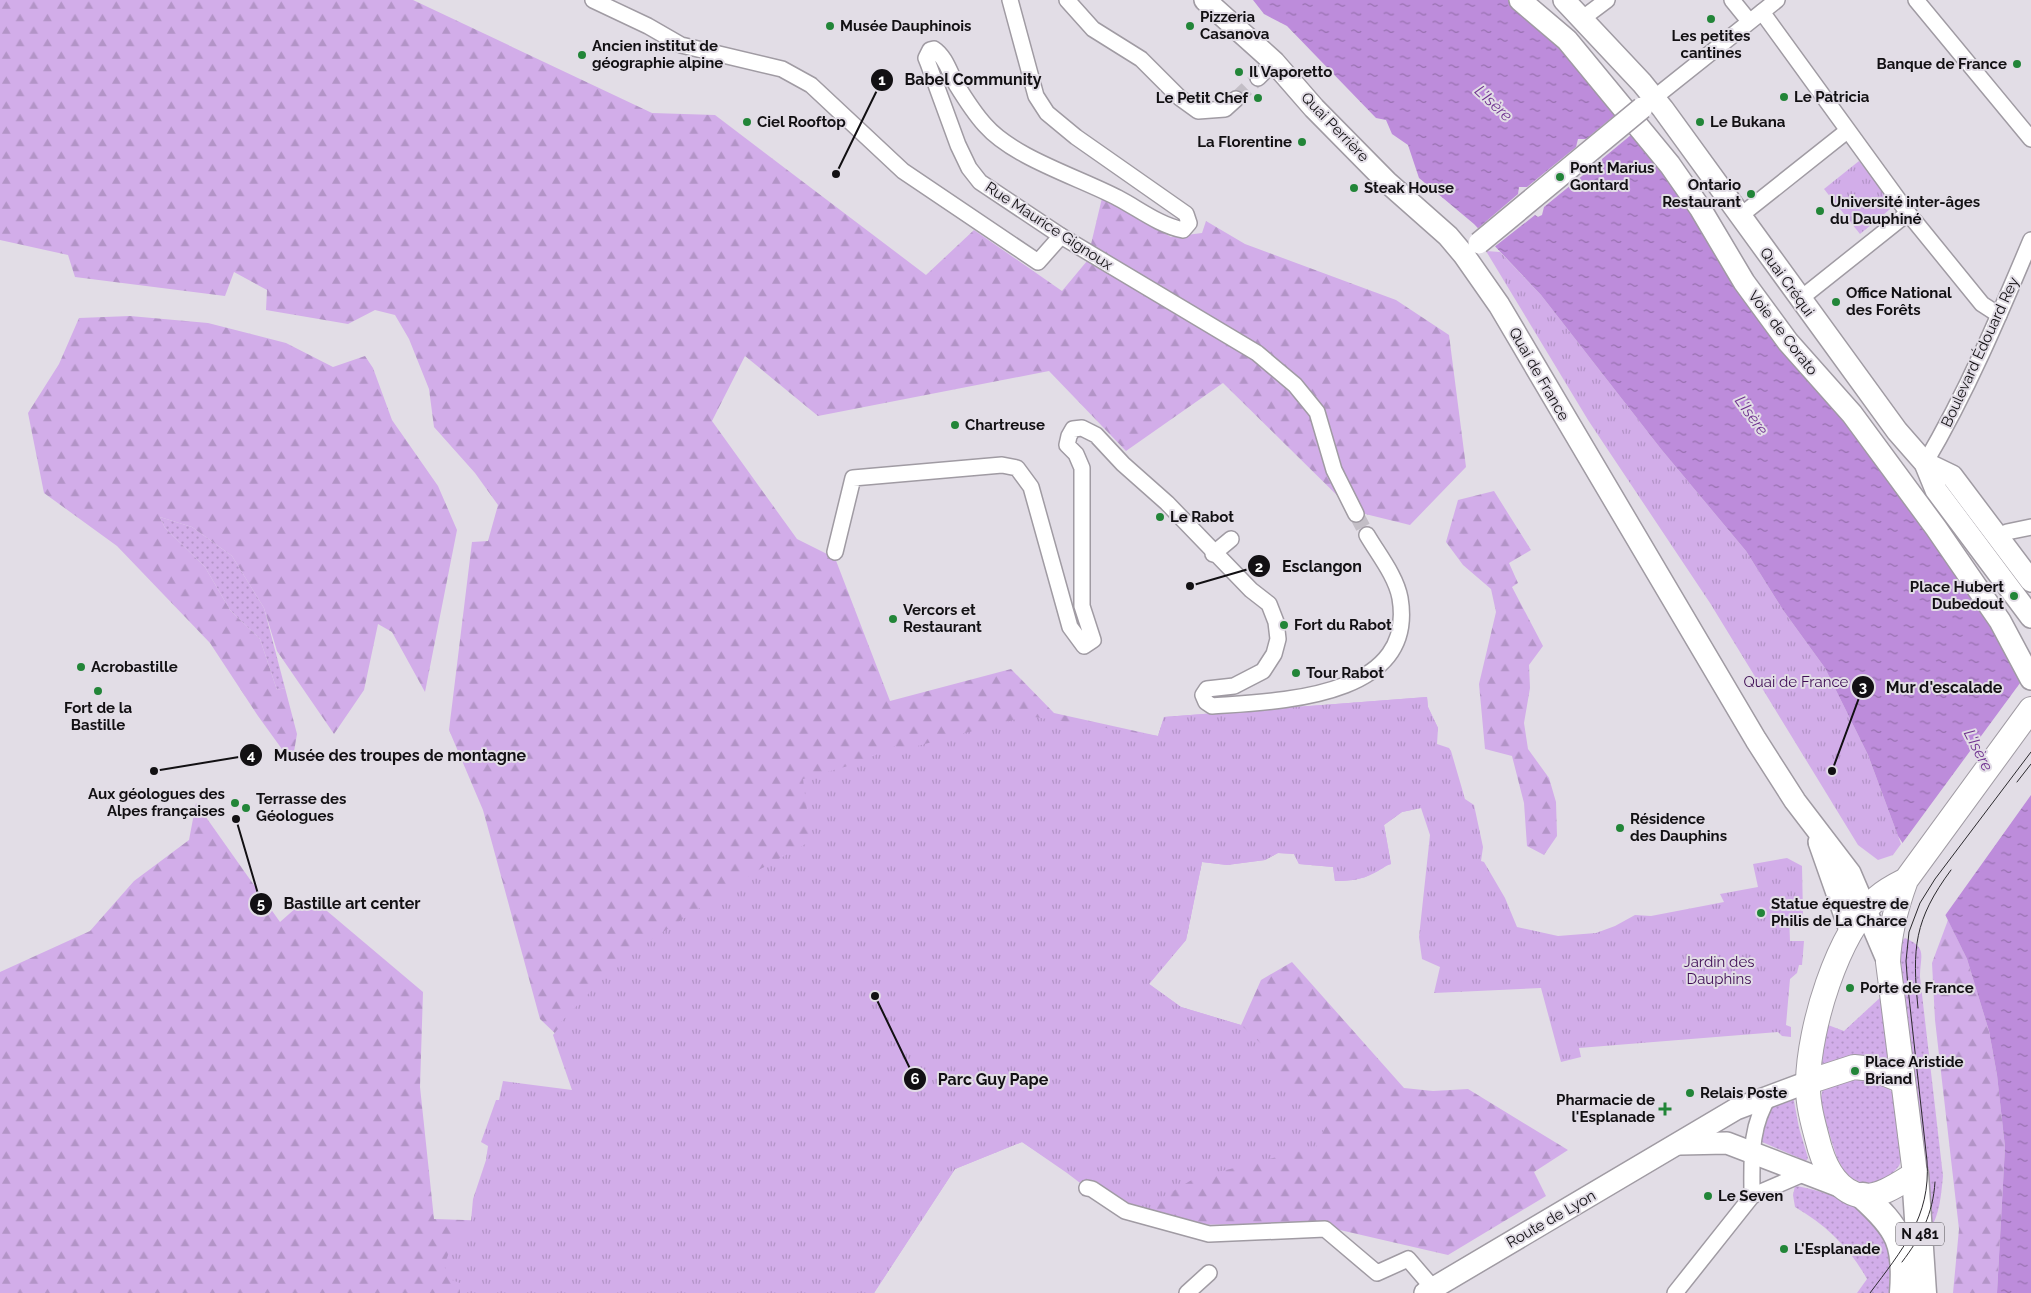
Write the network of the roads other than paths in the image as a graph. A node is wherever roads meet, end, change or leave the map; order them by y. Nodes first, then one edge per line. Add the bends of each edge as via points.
1 (593, 0) edge
2 (1010, 0) edge
3 (1067, 0) edge
4 (1206, 0) edge
5 (1520, 0) edge
6 (1564, 0) edge
7 (1607, 0) edge
8 (1732, 0) edge
9 (1777, 0) edge
10 (1916, 0) edge
11 (1755, 16) junction
12 (1583, 18) junction
13 (1274, 62) junction
14 (1258, 78) tunnel mouth
15 (1236, 99) tunnel mouth
16 (1648, 103) junction
17 (1847, 131) junction
18 (2031, 139) edge
19 (1905, 209) junction
20 (1740, 216) junction
21 (1060, 236) junction
22 (2031, 240) edge
23 (1472, 249) junction
24 (1800, 299) junction
25 (1999, 315) junction
26 (1926, 463) junction
27 (1356, 514) tunnel mouth
28 (2031, 527) edge
29 (1367, 534) tunnel mouth
30 (1987, 535) junction
31 (1231, 539) dead end
32 (835, 552) dead end
33 (1213, 554) junction
34 (2031, 581) edge
35 (2031, 617) edge
36 (2031, 679) edge
37 (2031, 709) edge
38 (1814, 828) junction
39 (1899, 889) junction
40 (1866, 910) junction
41 (1851, 933) junction
42 (1888, 962) junction
43 (1903, 1081) junction
44 (1808, 1082) junction
45 (1770, 1095) junction
46 (1677, 1144) junction
47 (1752, 1153) junction
48 (1805, 1173) junction
49 (1915, 1174) junction
50 (1087, 1188) dead end
51 (1851, 1191) junction
52 (1752, 1196) junction
53 (1209, 1273) dead end
54 (1429, 1290) edge
55 (1187, 1293) edge
56 (1675, 1293) edge
57 (1903, 1293) edge
58 (1923, 1293) edge

1 - 21 street via 681,45 782,68 811,85 903,171 1038,262
2 - 21 street, Rue Maurice Gignoux via 1036,96 1047,113 1186,214 1189,223 1183,230 1171,227 1000,139 984,125 941,55 934,49 930,50 926,58 969,168 980,182
3 - 15 street via 1093,29 1141,59 1180,98 1198,111 1225,109
4 - 13 main road, Quai Perrière
5 - 36 main road, Voie de Corato via 1567,40 1670,164 1744,282 1782,335 1868,435 1936,528 2000,621
6 - 12 main road, Quai Créqui
7 - 12 street
8 - 11 street
9 - 11 street
10 - 18 street
11 - 16 street
11 - 17 street
12 - 16 main road, Quai Créqui
13 - 14 street
13 - 23 main road, Quai Perrière via 1387,182
16 - 20 main road, Quai Créqui
16 - 23 main road, bridge
17 - 19 street
17 - 20 street
19 - 24 street
19 - 25 street via 1982,304
20 - 24 main road, Quai Créqui
21 - 27 street, Rue Maurice Gignoux via 1257,353 1294,386 1317,412 1334,470
22 - 25 street, Boulevard Édouard Rey
23 - 38 main road, Quai de France via 1499,305 1756,740
24 - 26 main road, Quai Créqui via 1897,431
25 - 26 street, Boulevard Édouard Rey
26 - 30 main road, Quai Créqui via 1936,490
28 - 30 street
29 - 33 street via 1394,578 1400,597 1401,619 1395,642 1387,657 1366,675 1324,693 1293,700 1212,706 1206,702 1203,695 1207,689 1234,686 1263,671 1274,654 1278,639 1269,604
30 - 34 main road
30 - 35 main road
31 - 33 street
32 - 33 street via 853,478 1002,465 1017,468 1032,487 1070,627 1084,646 1094,640 1082,606 1082,468 1076,454 1067,446 1073,429 1082,428 1096,435 1141,478
37 - 39 main road
38 - 40 main road, Quai de France via 1850,873
38 - 41 main road, Quai de France
39 - 40 main road via 1878,898
39 - 42 main road via 1888,943
40 - 41 main road
40 - 42 main road
41 - 44 main road via 1827,984 1814,1031
42 - 43 main road
43 - 44 main road via 1864,1067 1854,1067
43 - 49 main road
44 - 45 main road
44 - 51 main road via 1812,1120 1822,1156
45 - 46 main road via 1736,1110
45 - 47 street via 1760,1110 1752,1139
46 - 47 main road via 1727,1143
46 - 54 main road, Route de Lyon
47 - 48 main road
47 - 52 street
48 - 51 main road
48 - 52 street
49 - 51 main road via 1892,1188
49 - 58 highway, N 481
50 - 54 street via 1125,1211 1209,1234 1325,1229 1377,1273 1408,1259
51 - 57 highway, N 481 via 1890,1223 1899,1238 1904,1257
52 - 56 street
53 - 55 street

